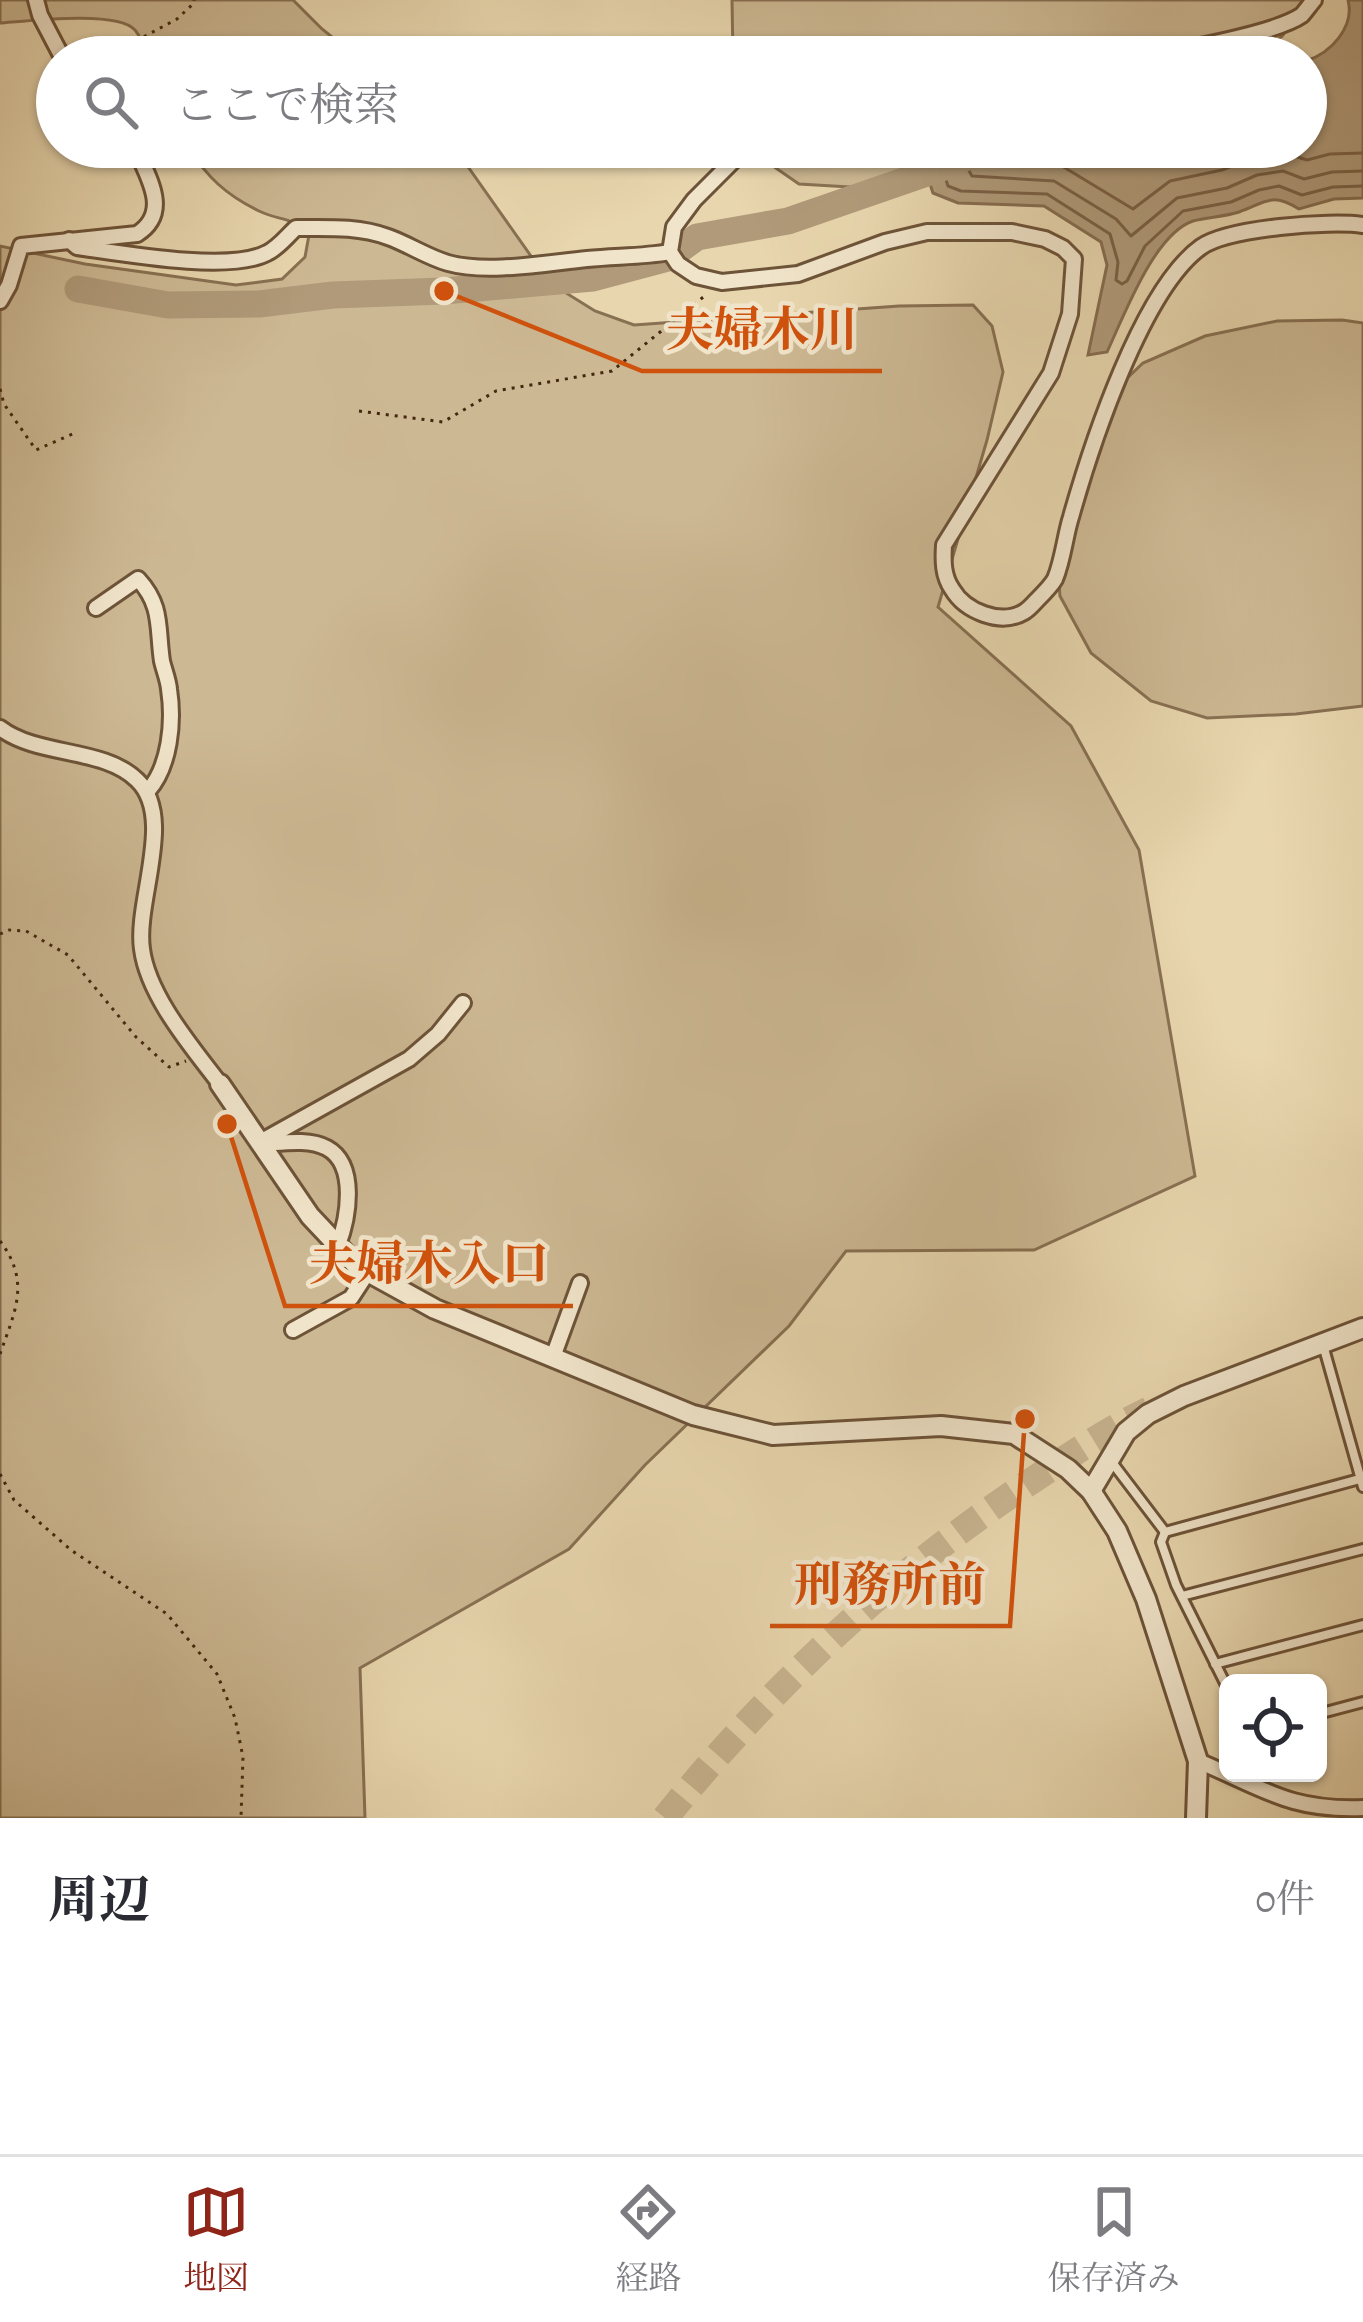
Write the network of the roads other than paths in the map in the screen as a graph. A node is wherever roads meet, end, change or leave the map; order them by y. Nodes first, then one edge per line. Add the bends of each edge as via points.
1 (36, 0) edge
2 (1314, 0) edge
3 (51, 36) edge
4 (1237, 36) edge
5 (144, 168) edge
6 (726, 168) edge
7 (1363, 225) edge
8 (69, 240) junction
9 (670, 252) junction
10 (0, 301) edge
11 (96, 608) dead end
12 (0, 728) edge
13 (148, 791) junction
14 (463, 1003) dead end
15 (220, 1084) joint
16 (260, 1143) junction
17 (338, 1245) junction
18 (368, 1272) junction
19 (580, 1283) dead end
20 (1363, 1328) edge
21 (293, 1330) dead end
22 (1323, 1343) junction
23 (553, 1358) junction
24 (1110, 1460) junction
25 (1362, 1481) edge
26 (1091, 1491) junction
27 (1165, 1532) junction
28 (1363, 1549) edge
29 (1182, 1596) junction
30 (1363, 1625) edge
31 (1215, 1664) junction
32 (1220, 1674) edge
33 (1363, 1702) edge
34 (1327, 1712) edge
35 (1198, 1761) junction
36 (1363, 1808) edge
37 (1332, 1814) edge
38 (1196, 1818) edge

1 - 3 street
2 - 4 street via 1302,14
5 - 8 street via 156,212 149,226
6 - 9 street via 674,227
7 - 9 street via 1247,232 1207,242 1184,260 1161,290 1115,388 1054,581 1022,614 1000,617 970,610 951,589 944,545 1051,374 1070,314 1074,259 1045,238 927,232 798,274 722,282 696,277
8 - 9 street via 148,257 241,262 268,253 296,228 386,236 471,266
8 - 10 street via 21,246
11 - 13 street via 138,579 157,606 170,736
12 - 13 street via 131,774
13 - 15 street via 154,833 142,953 164,1007
14 - 16 street via 409,1059
15 - 16 street
16 - 17 street
16 - 17 street via 329,1148 343,1164 348,1186
17 - 18 street
18 - 21 street via 351,1298
18 - 23 street
19 - 23 street
20 - 22 street
22 - 24 street via 1148,1414
22 - 25 lane
23 - 26 street via 693,1415 773,1435 941,1426 1014,1434
24 - 26 street
24 - 27 lane
25 - 27 lane
26 - 35 street via 1146,1599
27 - 29 lane via 1161,1542
28 - 29 lane
29 - 31 lane
30 - 31 lane
31 - 32 lane
33 - 34 lane
35 - 37 street
35 - 38 street
36 - 37 street

